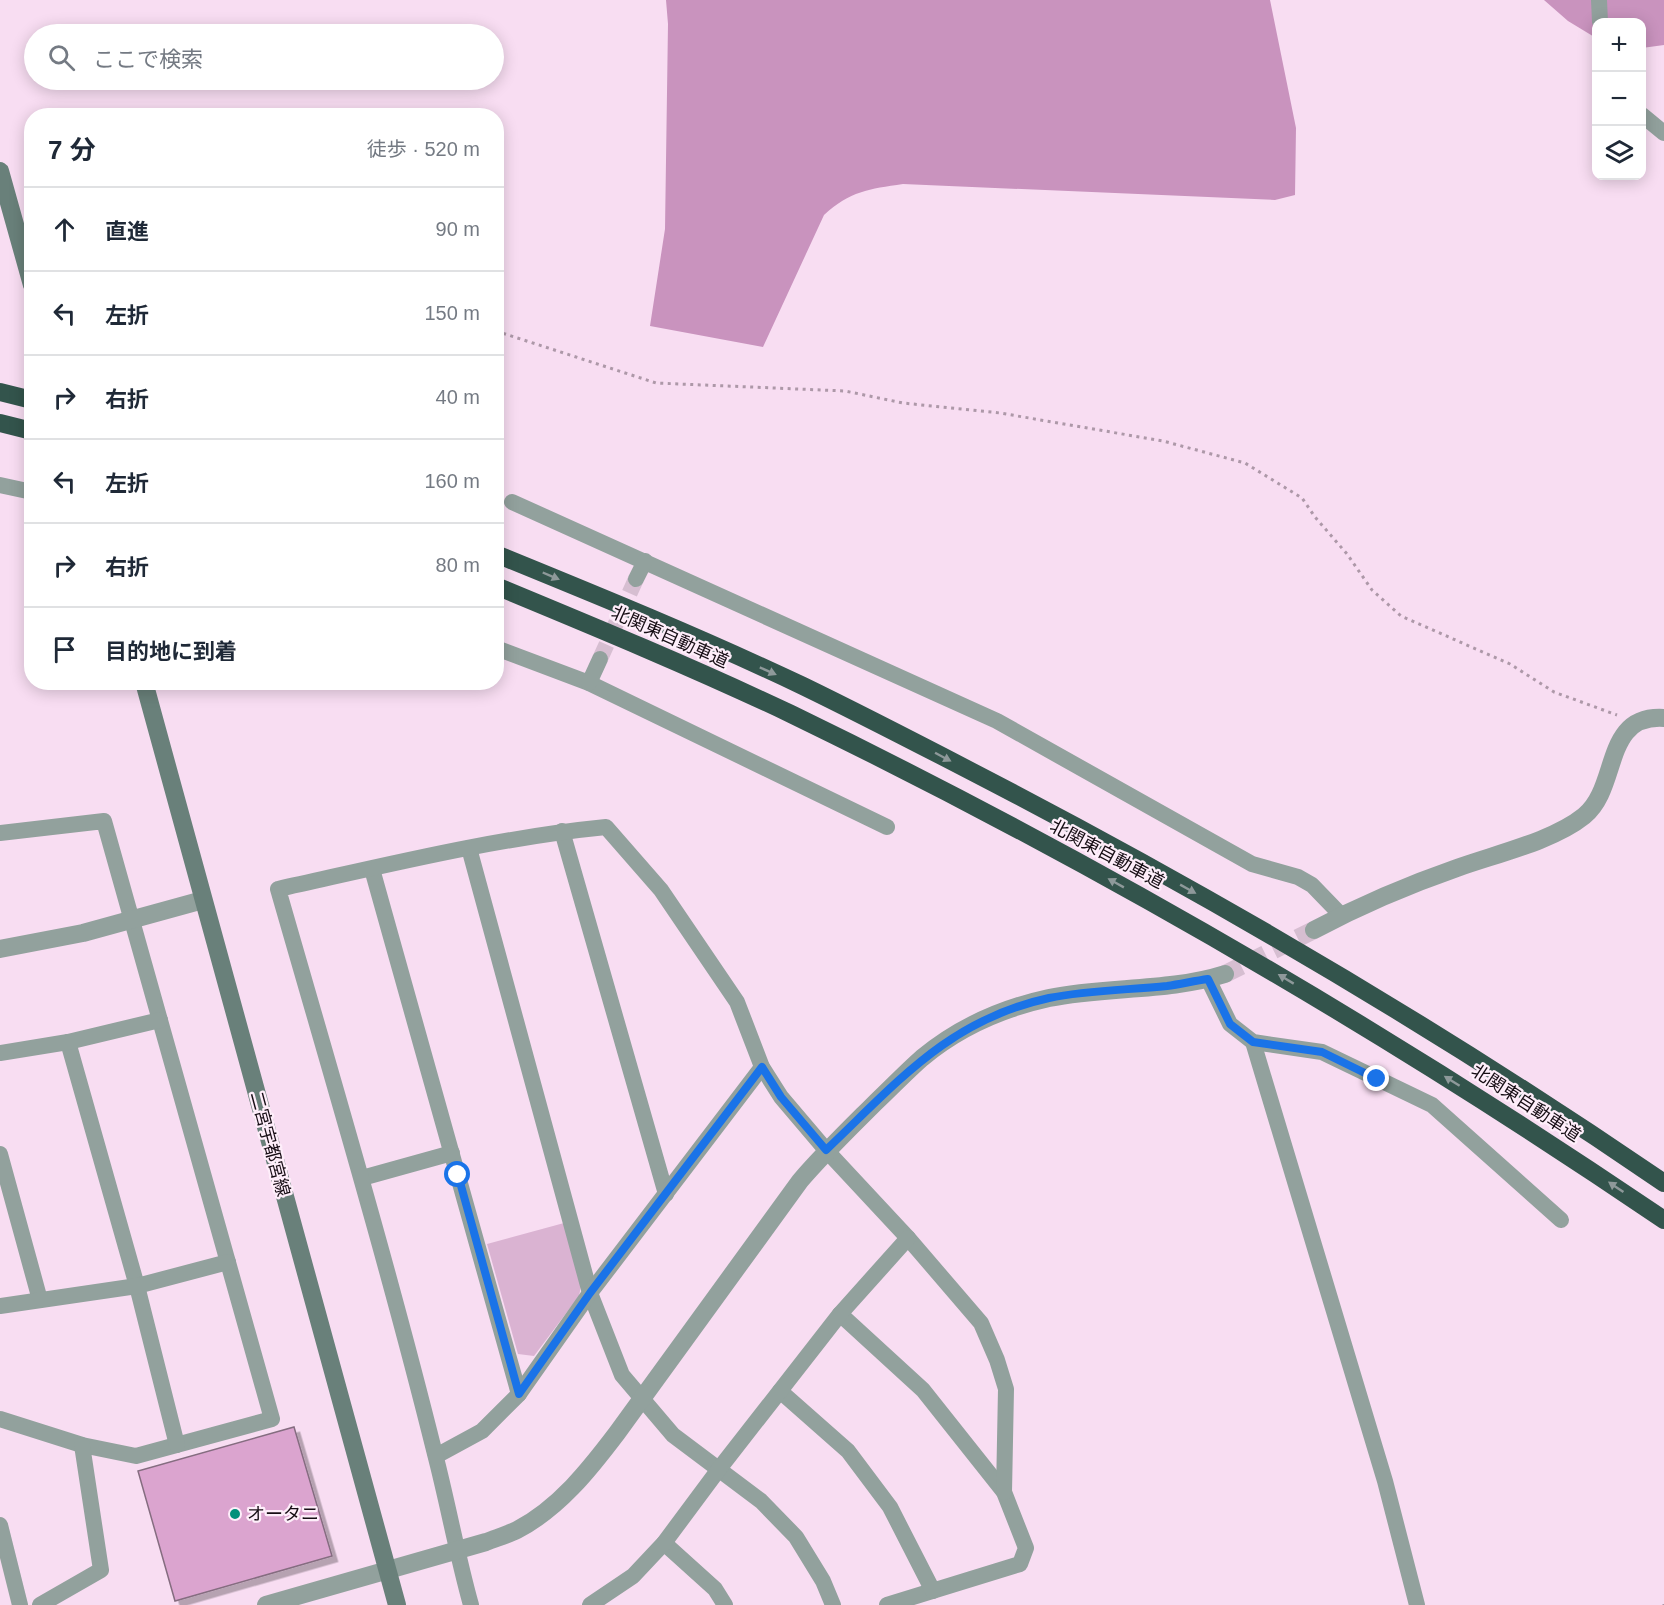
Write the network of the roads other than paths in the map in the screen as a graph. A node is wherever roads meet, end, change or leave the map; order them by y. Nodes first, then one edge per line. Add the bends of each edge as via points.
1 (1599, 0) edge
2 (1600, 18) edge
3 (1646, 119) edge
4 (1664, 133) edge
5 (0, 171) edge
6 (24, 256) edge
7 (0, 392) edge
8 (24, 398) edge
9 (0, 423) edge
10 (24, 429) edge
11 (0, 485) edge
12 (24, 490) edge
13 (512, 502) dead end
14 (504, 557) edge
15 (645, 561) junction
16 (636, 579) tunnel mouth
17 (504, 589) edge
18 (504, 651) edge
19 (600, 659) tunnel mouth
20 (589, 682) junction
21 (146, 690) edge
22 (1664, 718) edge
23 (887, 827) dead end
24 (562, 831) junction
25 (0, 833) edge
26 (469, 848) junction
27 (372, 868) junction
28 (202, 900) junction
29 (1341, 915) junction
30 (132, 918) junction
31 (1314, 930) tunnel mouth
32 (0, 949) edge
33 (1216, 976) joint
34 (160, 1020) junction
35 (68, 1042) junction
36 (1253, 1042) junction
37 (0, 1053) edge
38 (762, 1067) junction
39 (826, 1150) junction
40 (452, 1153) junction
41 (0, 1154) edge
42 (362, 1178) junction
43 (1664, 1183) edge
44 (666, 1194) junction
45 (1562, 1220) dead end
46 (1664, 1220) edge
47 (908, 1238) junction
48 (228, 1262) junction
49 (137, 1286) junction
50 (590, 1293) junction
51 (40, 1300) junction
52 (0, 1306) edge
53 (840, 1314) junction
54 (780, 1391) junction
55 (519, 1394) junction
56 (641, 1400) junction
57 (0, 1419) edge
58 (82, 1445) junction
59 (177, 1445) junction
60 (436, 1456) junction
61 (719, 1469) junction
62 (1004, 1492) junction
63 (0, 1525) edge
64 (664, 1543) junction
65 (456, 1551) junction
66 (387, 1570) junction
67 (933, 1591) junction
68 (594, 1604) edge
69 (20, 1605) edge
70 (40, 1605) edge
71 (266, 1605) edge
72 (397, 1605) edge
73 (471, 1605) edge
74 (725, 1605) edge
75 (833, 1605) edge
76 (887, 1605) edge
77 (1417, 1605) edge

1 - 2 street
3 - 4 street
5 - 6 main road
7 - 8 highway
9 - 10 highway
11 - 12 street
13 - 15 street
14 -> 43 highway, 北関東自動車道 via 802,686 1103,840 1414,1021
15 - 16 street
15 - 29 street via 997,721 1252,864 1298,877 1312,885
46 -> 17 highway, 北関東自動車道 via 1402,1049 1236,949 1084,865 789,714
18 - 20 street
19 - 20 street
20 - 23 street
21 - 28 main road, 二宮宇都宮線
22 - 29 street via 1640,721 1624,732 1599,798 1585,815 1553,834 1408,885
24 - 26 street
24 - 38 street via 606,827 661,890 737,1002
24 - 44 street
25 - 30 street via 104,821
26 - 27 street
26 - 50 street
27 - 40 street
27 - 42 street via 278,889
28 - 30 street
28 - 66 main road, 二宮宇都宮線
29 - 31 street
30 - 32 street via 83,933
30 - 34 street
33 - 36 street via 1230,1024
33 - 39 street via 1169,986 1048,999 977,1022 924,1057
34 - 35 street
34 - 48 street
35 - 37 street
35 - 49 street
36 - 45 street via 1322,1052 1432,1106
36 - 77 street via 1382,1470
38 - 39 street via 781,1097
38 - 44 street
39 - 47 street
39 - 56 street
40 - 42 street
40 - 55 street
41 - 51 street
42 - 60 street
44 - 50 street
47 - 53 street
47 - 62 street via 981,1323 997,1360 1006,1389
48 - 49 street
48 - 59 street via 272,1419
49 - 51 street
49 - 59 street
50 - 55 street
50 - 56 street via 622,1375
51 - 52 street
53 - 54 street
53 - 62 street via 923,1390
54 - 61 street
54 - 67 street via 848,1451 890,1507
55 - 60 street via 482,1431
56 - 61 street via 673,1435
56 - 65 street via 591,1467 563,1496 516,1530
57 - 58 street
58 - 59 street via 136,1456
58 - 70 street via 101,1570
60 - 65 street
61 - 64 street
61 - 75 street via 761,1501 796,1537
62 - 67 street via 1026,1548 1020,1564
63 - 69 street
64 - 68 street via 633,1576
64 - 74 street via 715,1589
65 - 66 street
65 - 73 street
66 - 71 street
66 - 72 main road, 二宮宇都宮線
67 - 76 street

